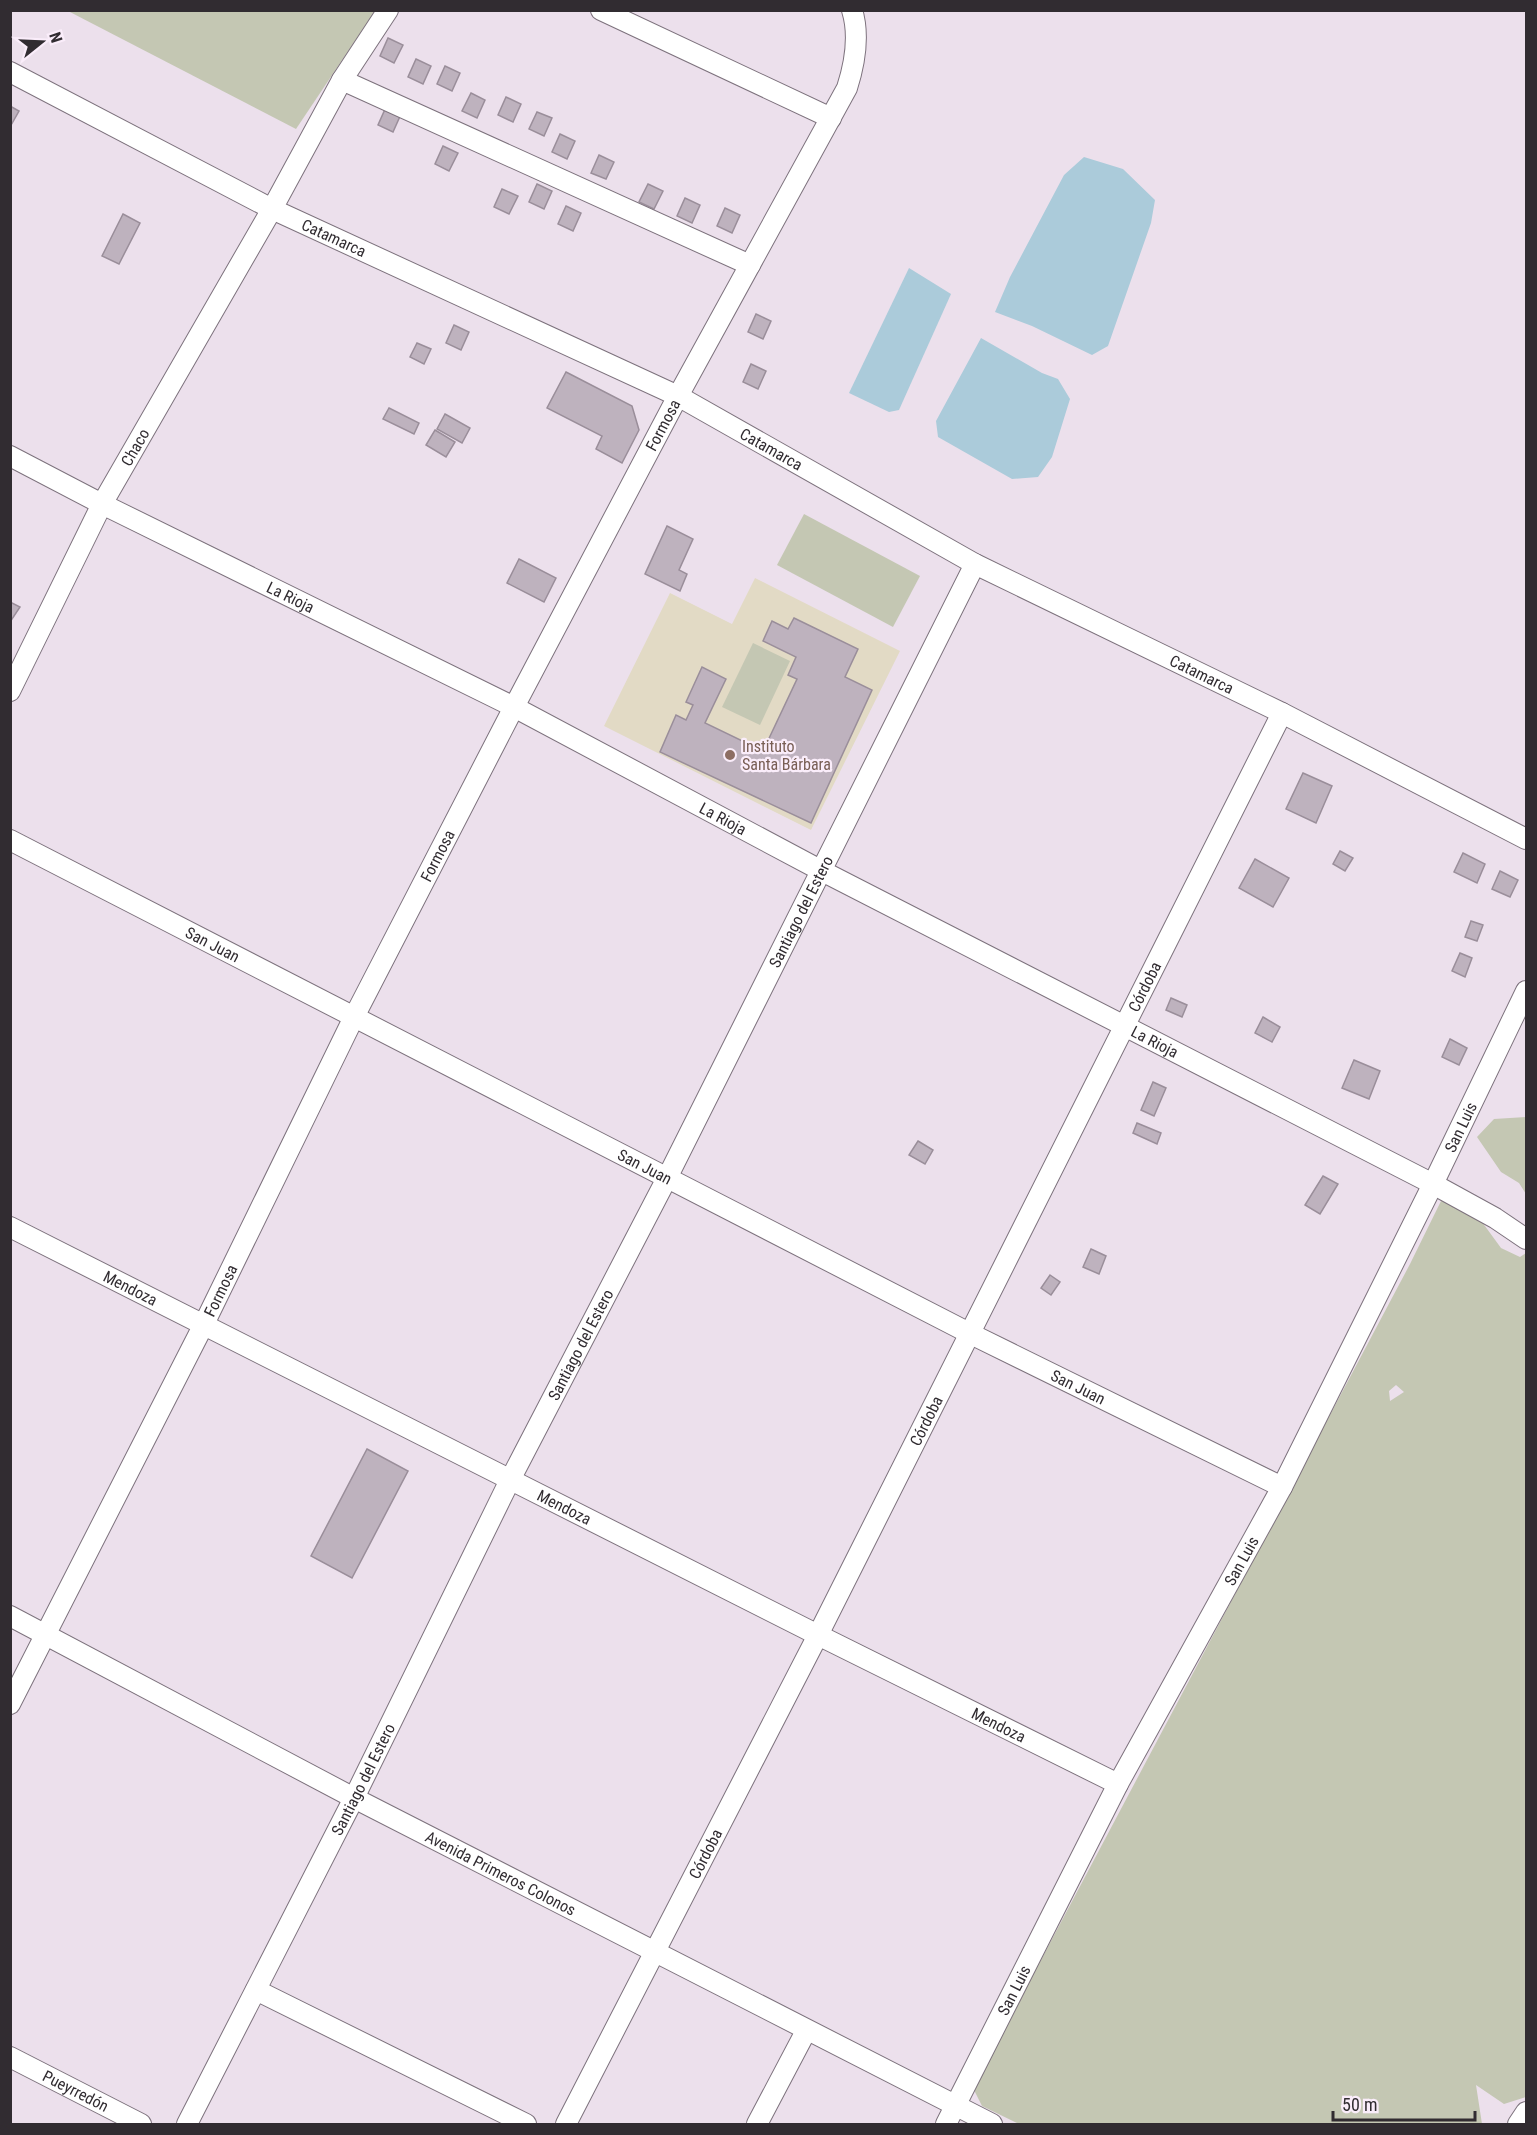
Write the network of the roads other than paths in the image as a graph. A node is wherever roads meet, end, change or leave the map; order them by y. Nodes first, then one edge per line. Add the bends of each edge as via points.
1 (388, 10) edge
2 (601, 10) edge
3 (852, 10) edge
4 (10, 72) edge
5 (342, 81) junction
6 (831, 118) junction
7 (272, 208) junction
8 (750, 265) junction
9 (678, 396) junction
10 (10, 456) edge
11 (102, 504) junction
12 (975, 564) junction
13 (10, 691) edge
14 (514, 707) junction
15 (1282, 713) junction
16 (1527, 839) edge
17 (10, 840) edge
18 (822, 871) junction
19 (1527, 991) edge
20 (354, 1017) junction
21 (1125, 1026) junction
22 (667, 1178) junction
23 (1433, 1184) junction
24 (10, 1227) edge
25 (1527, 1239) edge
26 (204, 1324) junction
27 (971, 1334) junction
28 (510, 1480) junction
29 (1282, 1486) junction
30 (10, 1616) edge
31 (46, 1634) junction
32 (818, 1635) junction
33 (10, 1704) edge
34 (1118, 1784) junction
35 (354, 1798) junction
36 (656, 1951) junction
37 (256, 1990) junction
38 (806, 2031) junction
39 (10, 2057) edge
40 (955, 2106) junction
41 (1527, 2112) edge
42 (141, 2124) edge
43 (187, 2124) edge
44 (526, 2124) edge
45 (566, 2124) edge
46 (757, 2124) edge
47 (946, 2124) edge
48 (992, 2124) edge
49 (1518, 2124) edge

1 - 5 street, Chaco
2 - 6 street
3 - 6 street, Formosa via 857,24 854,66
4 - 7 street, Catamarca
5 - 7 street, Chaco
5 - 8 street
6 - 8 street, Formosa
7 - 9 street, Catamarca
7 - 11 street, Chaco
8 - 9 street, Formosa
9 - 12 street, Catamarca
9 - 14 street, Formosa
10 - 11 street, La Rioja
11 - 13 street, Chaco
11 - 14 street, La Rioja
12 - 15 street, Catamarca
12 - 18 street, Santiago del Estero
14 - 18 street, La Rioja
14 - 20 street, Formosa
15 - 16 street, Catamarca
15 - 21 street, Córdoba
17 - 20 street, San Juan
18 - 21 street, La Rioja
18 - 22 street, Santiago del Estero
19 - 23 street, San Luis
20 - 22 street, San Juan
20 - 26 street, Formosa
21 - 23 street, La Rioja
21 - 27 street, Córdoba
22 - 27 street, San Juan
22 - 28 street, Santiago del Estero
23 - 25 street, La Rioja
23 - 29 street, San Luis
24 - 26 street, Mendoza
26 - 28 street, Mendoza
26 - 31 street, Formosa
27 - 29 street, San Juan
27 - 32 street, Córdoba
28 - 32 street, Mendoza
28 - 35 street, Santiago del Estero
29 - 34 street, San Luis
30 - 31 street, Avenida Primeros Colonos
31 - 33 street, Formosa
31 - 35 street, Avenida Primeros Colonos
32 - 34 street, Mendoza
32 - 36 street, Córdoba
34 - 40 street, San Luis
35 - 36 street, Avenida Primeros Colonos
35 - 37 street, Santiago del Estero
36 - 38 street, Avenida Primeros Colonos
36 - 45 street, Córdoba
37 - 43 street, Santiago del Estero
37 - 44 street
38 - 40 street, Avenida Primeros Colonos
38 - 46 street
39 - 42 street, Pueyrredón
40 - 47 street, San Luis
40 - 48 street, Avenida Primeros Colonos
41 - 49 street

